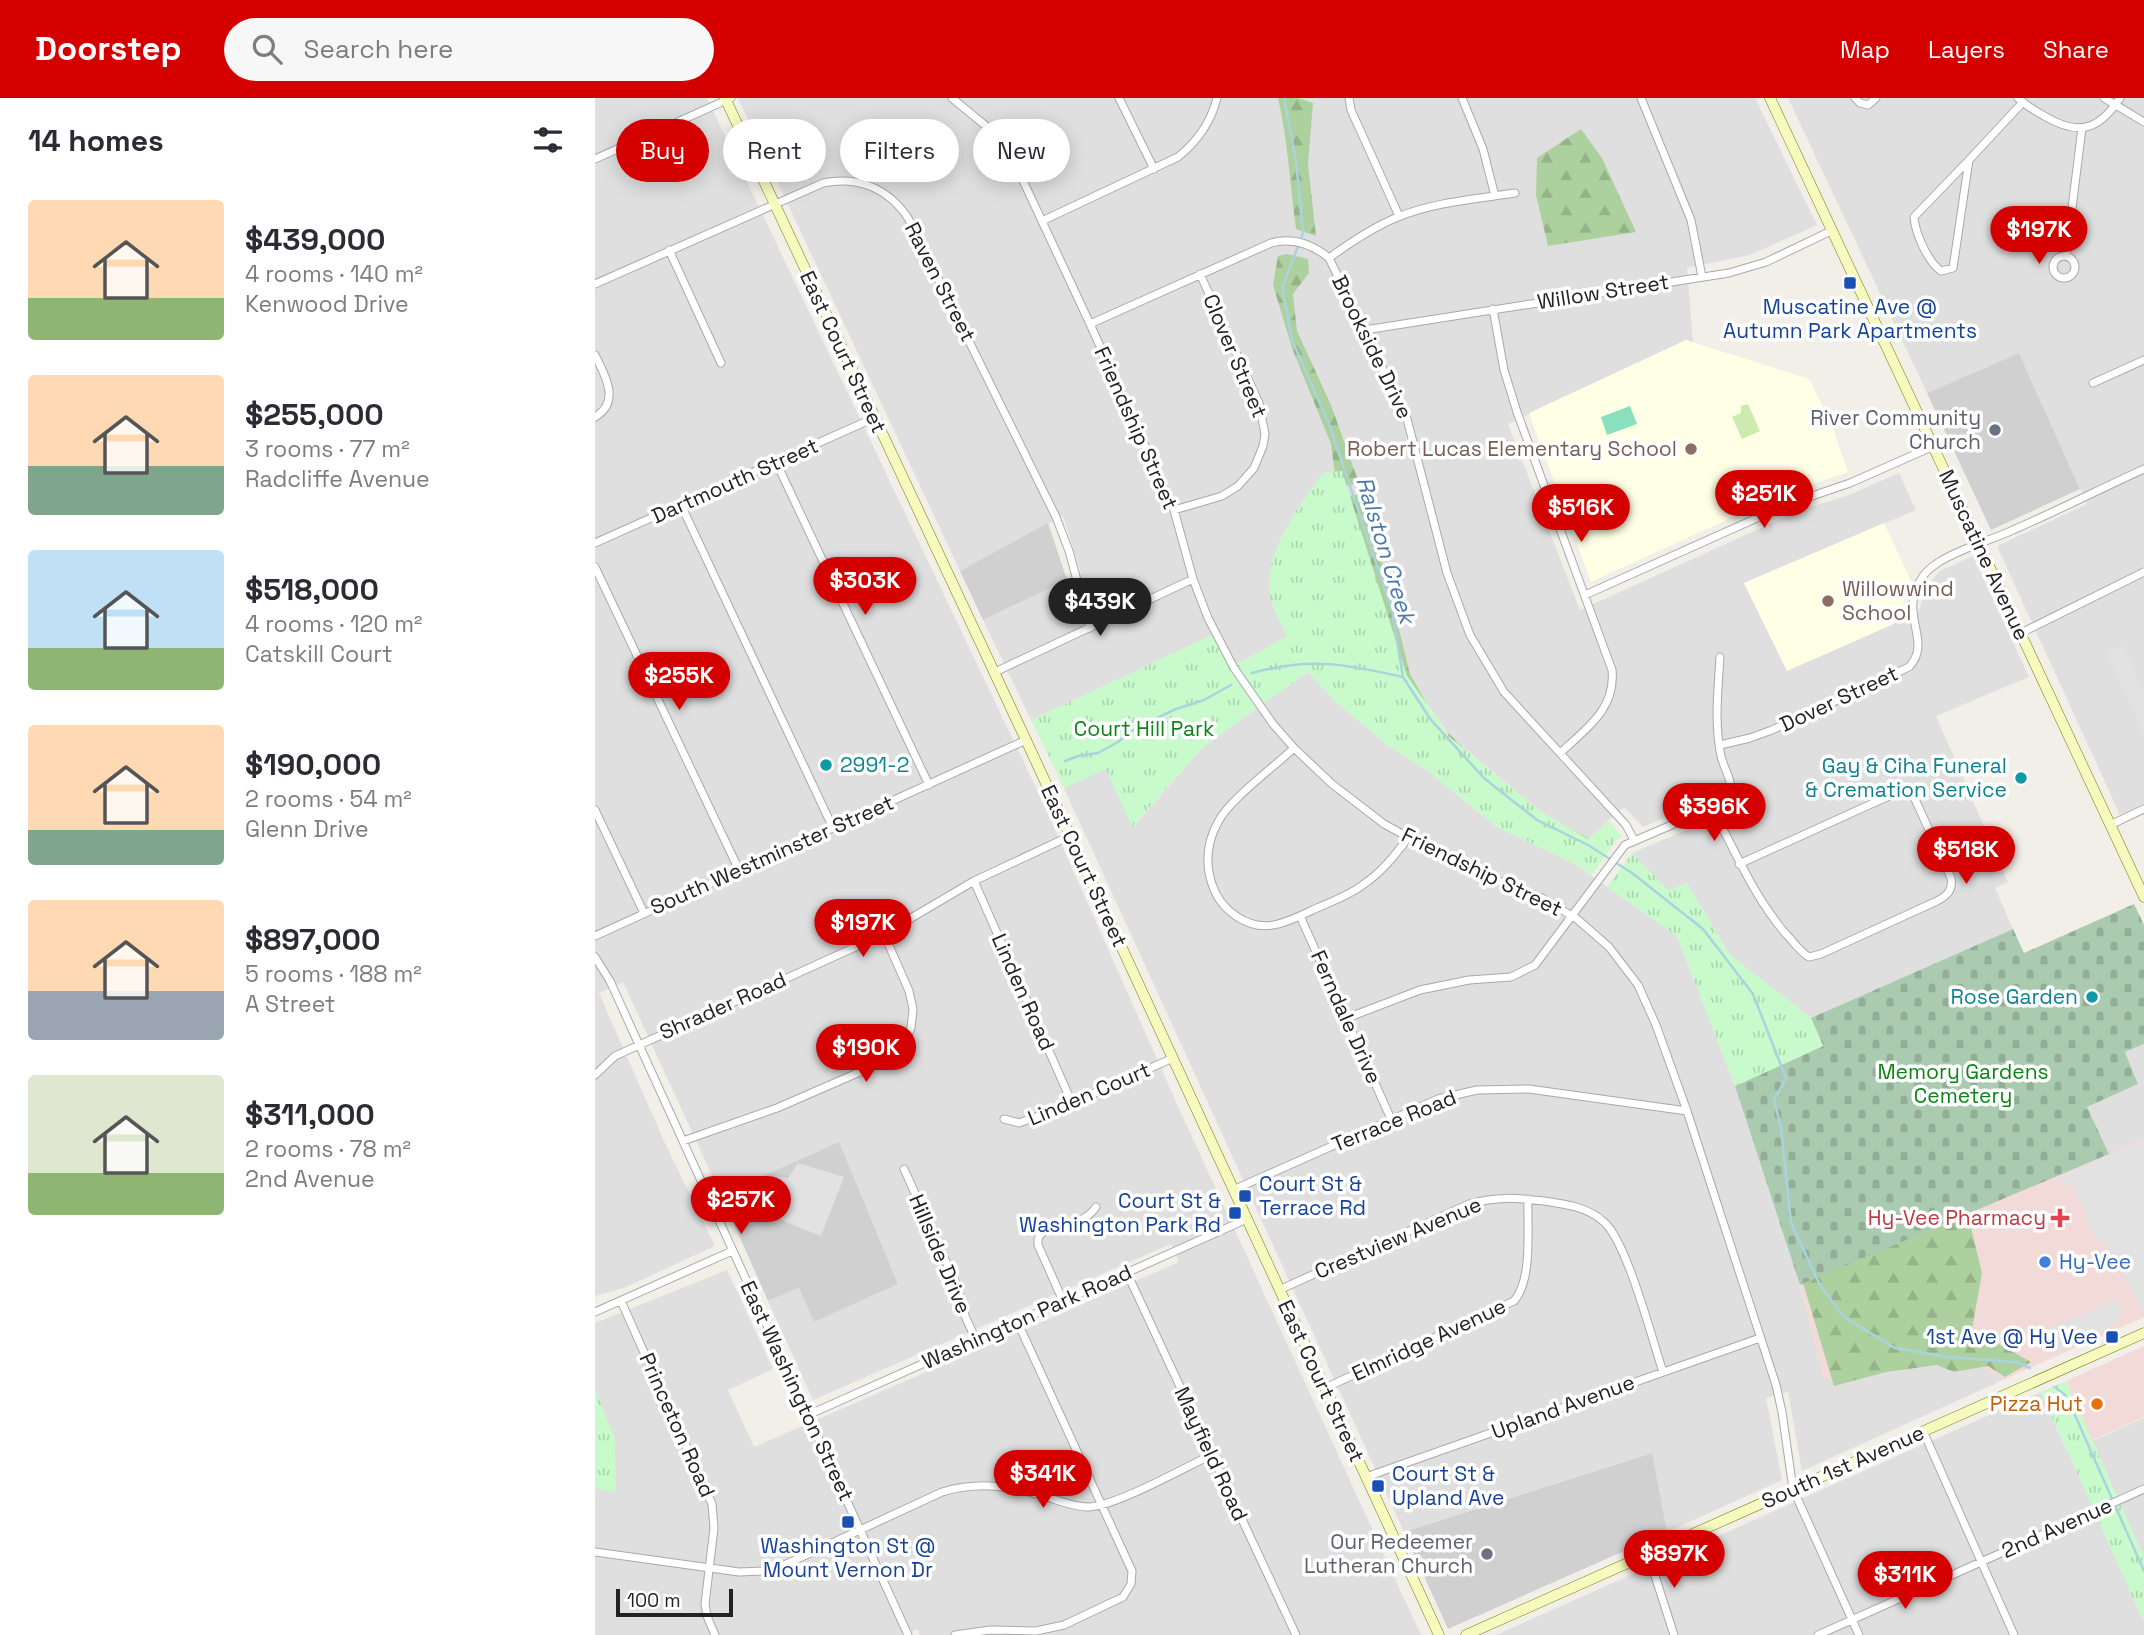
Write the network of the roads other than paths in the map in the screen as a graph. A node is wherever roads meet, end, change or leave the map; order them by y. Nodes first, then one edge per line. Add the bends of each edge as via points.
1 (952, 98) edge
2 (1119, 98) edge
3 (1217, 98) edge
4 (1349, 98) edge
5 (1462, 98) edge
6 (1641, 98) edge
7 (1770, 98) edge
8 (1856, 98) edge
9 (1876, 98) edge
10 (2104, 98) edge
11 (2120, 98) edge
12 (727, 99) edge
13 (2021, 100) edge
14 (2115, 106) junction
15 (2144, 122) edge
16 (2082, 128) junction
17 (595, 159) edge
18 (1969, 160) junction
19 (1154, 169) junction
20 (1515, 193) dead end
21 (1495, 196) junction
22 (774, 204) junction
23 (1399, 216) junction
24 (1042, 221) junction
25 (1833, 230) junction
26 (669, 250) junction
27 (2066, 256) dead end
28 (1329, 258) junction
29 (1200, 274) junction
30 (1702, 277) junction
31 (595, 284) edge
32 (1493, 309) junction
33 (1090, 324) junction
34 (1365, 330) junction
35 (595, 355) edge
36 (2144, 360) edge
37 (721, 363) dead end
38 (2093, 383) dead end
39 (595, 417) edge
40 (874, 418) junction
41 (1934, 446) junction
42 (776, 462) junction
43 (2144, 469) edge
44 (681, 505) junction
45 (1174, 510) junction
46 (595, 543) edge
47 (1979, 544) junction
48 (595, 566) edge
49 (2144, 572) edge
50 (1193, 579) junction
51 (1585, 596) junction
52 (1090, 628) junction
53 (2021, 633) junction
54 (1720, 657) dead end
55 (995, 672) junction
56 (1026, 740) junction
57 (1720, 745) junction
58 (1294, 748) junction
59 (1560, 753) junction
60 (929, 785) junction
61 (1712, 809) junction
62 (2144, 809) edge
63 (595, 810) edge
64 (2110, 825) junction
65 (833, 828) junction
66 (1070, 836) junction
67 (1408, 838) junction
68 (1635, 840) junction
69 (1739, 864) junction
70 (739, 870) junction
71 (974, 881) junction
72 (2144, 897) edge
73 (644, 913) junction
74 (1572, 915) junction
75 (1300, 916) junction
76 (884, 934) junction
77 (595, 936) edge
78 (595, 957) edge
79 (1346, 1018) junction
80 (639, 1045) junction
81 (1173, 1058) junction
82 (595, 1075) edge
83 (1072, 1103) junction
84 (1687, 1111) junction
85 (1004, 1119) dead end
86 (1391, 1119) junction
87 (683, 1141) junction
88 (904, 1169) dead end
89 (1233, 1190) junction
90 (1528, 1199) junction
91 (1096, 1207) dead end
92 (1247, 1219) junction
93 (733, 1251) junction
94 (1126, 1272) junction
95 (1279, 1290) junction
96 (621, 1301) junction
97 (1062, 1301) junction
98 (595, 1312) edge
99 (1017, 1321) junction
100 (2144, 1333) edge
101 (1760, 1338) junction
102 (976, 1340) junction
103 (1663, 1372) junction
104 (1325, 1388) junction
105 (808, 1415) junction
106 (1923, 1432) junction
107 (1211, 1455) junction
108 (1366, 1477) junction
109 (1793, 1489) junction
110 (2144, 1489) edge
111 (1102, 1505) junction
112 (860, 1530) junction
113 (595, 1552) edge
114 (1648, 1555) junction
115 (1981, 1562) junction
116 (709, 1568) junction
117 (1852, 1620) junction
118 (715, 1635) edge
119 (908, 1635) edge
120 (955, 1635) edge
121 (1296, 1635) edge
122 (1439, 1635) edge
123 (1466, 1635) edge
124 (1674, 1635) edge
125 (1818, 1635) edge
126 (1859, 1635) edge
127 (2014, 1635) edge

1 - 24 street, Friendship Street via 995,135
2 - 19 street
3 - 19 street via 1206,127 1189,148
4 - 23 street
5 - 21 street via 1483,149
6 - 30 street via 1691,219
7 - 25 street, Muscatine Avenue
8 - 9 street via 1868,105
10 - 14 street
11 - 14 street
12 - 17 street
12 - 22 street, East Court Street
13 - 16 street via 2057,123
13 - 18 street
14 - 15 street
14 - 16 street via 2099,122
16 - 27 street
18 - 18 street via 1914,217 1934,266 1941,271 1953,268
19 - 24 street
20 - 21 street
21 - 23 street
22 - 26 street, Raven Street
22 - 40 street, East Court Street
22 - 52 street, Raven Street via 823,183 846,180 876,188 902,209 1056,517
23 - 28 street
24 - 33 street, Friendship Street
25 - 30 street, Willow Street via 1759,264
25 - 41 street, Muscatine Avenue
26 - 31 street, Raven Street
26 - 37 street
28 - 29 street, Brookside Drive via 1309,244 1271,243
28 - 34 street, Brookside Drive
29 - 33 street, Brookside Drive
29 - 45 street, Clover Street via 1259,403 1265,433 1254,468 1238,486 1222,496
30 - 32 street, Willow Street
32 - 34 street, Willow Street
32 - 51 street via 1517,412
33 - 45 street, Friendship Street
34 - 59 street, Brookside Drive via 1407,419 1447,573 1470,635 1504,692
35 - 39 street via 610,389 608,403
36 - 38 street
40 - 42 street, Dartmouth Street
40 - 55 street, East Court Street
41 - 47 street, Muscatine Avenue
41 - 51 street via 1850,483 1804,497
42 - 44 street, Dartmouth Street
42 - 60 street
43 - 47 street, Dover Street
44 - 46 street, Dartmouth Street
44 - 65 street
45 - 50 street, Friendship Street
47 - 53 street, Muscatine Avenue
47 - 57 street, Dover Street via 1937,563 1919,581 1911,610 1919,648 1909,667 1772,730
48 - 70 street
49 - 53 street
50 - 52 street
50 - 58 street, Friendship Street via 1234,668
51 - 59 street via 1612,670 1612,689 1598,717
52 - 55 street
53 - 64 street, Muscatine Avenue
54 - 57 street via 1716,729
55 - 56 street, East Court Street
56 - 60 street, South Westminster Street
56 - 66 street, East Court Street
57 - 61 street via 1731,788 1729,798
58 - 67 street, Friendship Street via 1364,810
58 - 75 street via 1219,821 1209,847 1208,869 1222,904 1245,921 1273,925
59 - 68 street, Brookside Drive
60 - 65 street, South Westminster Street
61 - 68 street
61 - 69 street
62 - 64 street
63 - 73 street
64 - 72 street, Muscatine Avenue
65 - 70 street, South Westminster Street
66 - 71 street, Shrader Road
66 - 81 street, East Court Street
67 - 74 street, Friendship Street
67 - 75 street via 1366,883
68 - 74 street via 1625,845
69 - 69 street via 1764,906 1809,957 1937,901 1952,885 1914,797 1900,791
70 - 73 street, South Westminster Street
71 - 76 street, Shrader Road
71 - 83 street, Linden Road
73 - 77 street, South Westminster Street
74 - 79 street via 1541,959 1516,975 1429,987
74 - 84 street, Friendship Street via 1609,947 1639,985
75 - 79 street, Ferndale Drive
76 - 80 street, Shrader Road
76 - 87 street via 913,1009 902,1046 884,1061 777,1108
78 - 80 street, East Washington Street
79 - 86 street, Ferndale Drive
80 - 82 street, Shrader Road via 609,1059
80 - 87 street, East Washington Street
81 - 83 street, Linden Court
81 - 89 street, East Court Street
83 - 85 street, Linden Court via 1019,1123
84 - 86 street, Terrace Road via 1502,1088 1457,1094
84 - 101 street, Friendship Street
86 - 89 street, Terrace Road
87 - 93 street, East Washington Street
88 - 102 street, Hillside Drive
89 - 92 street, East Court Street
90 - 95 street, Crestview Avenue via 1501,1197 1469,1204
90 - 103 street, Crestview Avenue via 1593,1213 1615,1234
90 - 104 street, Elmridge Avenue via 1525,1281 1514,1301
91 - 97 street via 1085,1219 1047,1228 1038,1239
92 - 94 street, Washington Park Road
92 - 95 street, East Court Street
93 - 96 street
93 - 105 street, East Washington Street
94 - 97 street, Washington Park Road
94 - 107 street, Mayfield Road
95 - 104 street, East Court Street
96 - 98 street
96 - 116 street, Princeton Road via 712,1504
97 - 99 street, Washington Park Road
99 - 102 street, Washington Park Road
99 - 111 street
100 - 106 street, South 1st Avenue
101 - 103 street, Upland Avenue
101 - 109 street, Friendship Street via 1782,1412
102 - 105 street, Washington Park Road
103 - 108 street, Upland Avenue
104 - 108 street, East Court Street
105 - 112 street, East Washington Street
106 - 109 street, South 1st Avenue
106 - 115 street
107 - 111 street
107 - 121 street, Mayfield Road
108 - 122 street, East Court Street
109 - 114 street, South 1st Avenue
109 - 117 street, Friendship Street
110 - 115 street, 2nd Avenue
111 - 112 street via 1075,1506 1008,1486 975,1485 942,1492
111 - 120 street via 1132,1570 1123,1597 1052,1629
112 - 116 street via 766,1571
112 - 119 street, East Washington Street
113 - 116 street
114 - 123 street, South 1st Avenue
114 - 124 street
115 - 117 street, 2nd Avenue
115 - 127 street
116 - 118 street, Princeton Road via 705,1604
117 - 125 street, 2nd Avenue
117 - 126 street, Friendship Street

